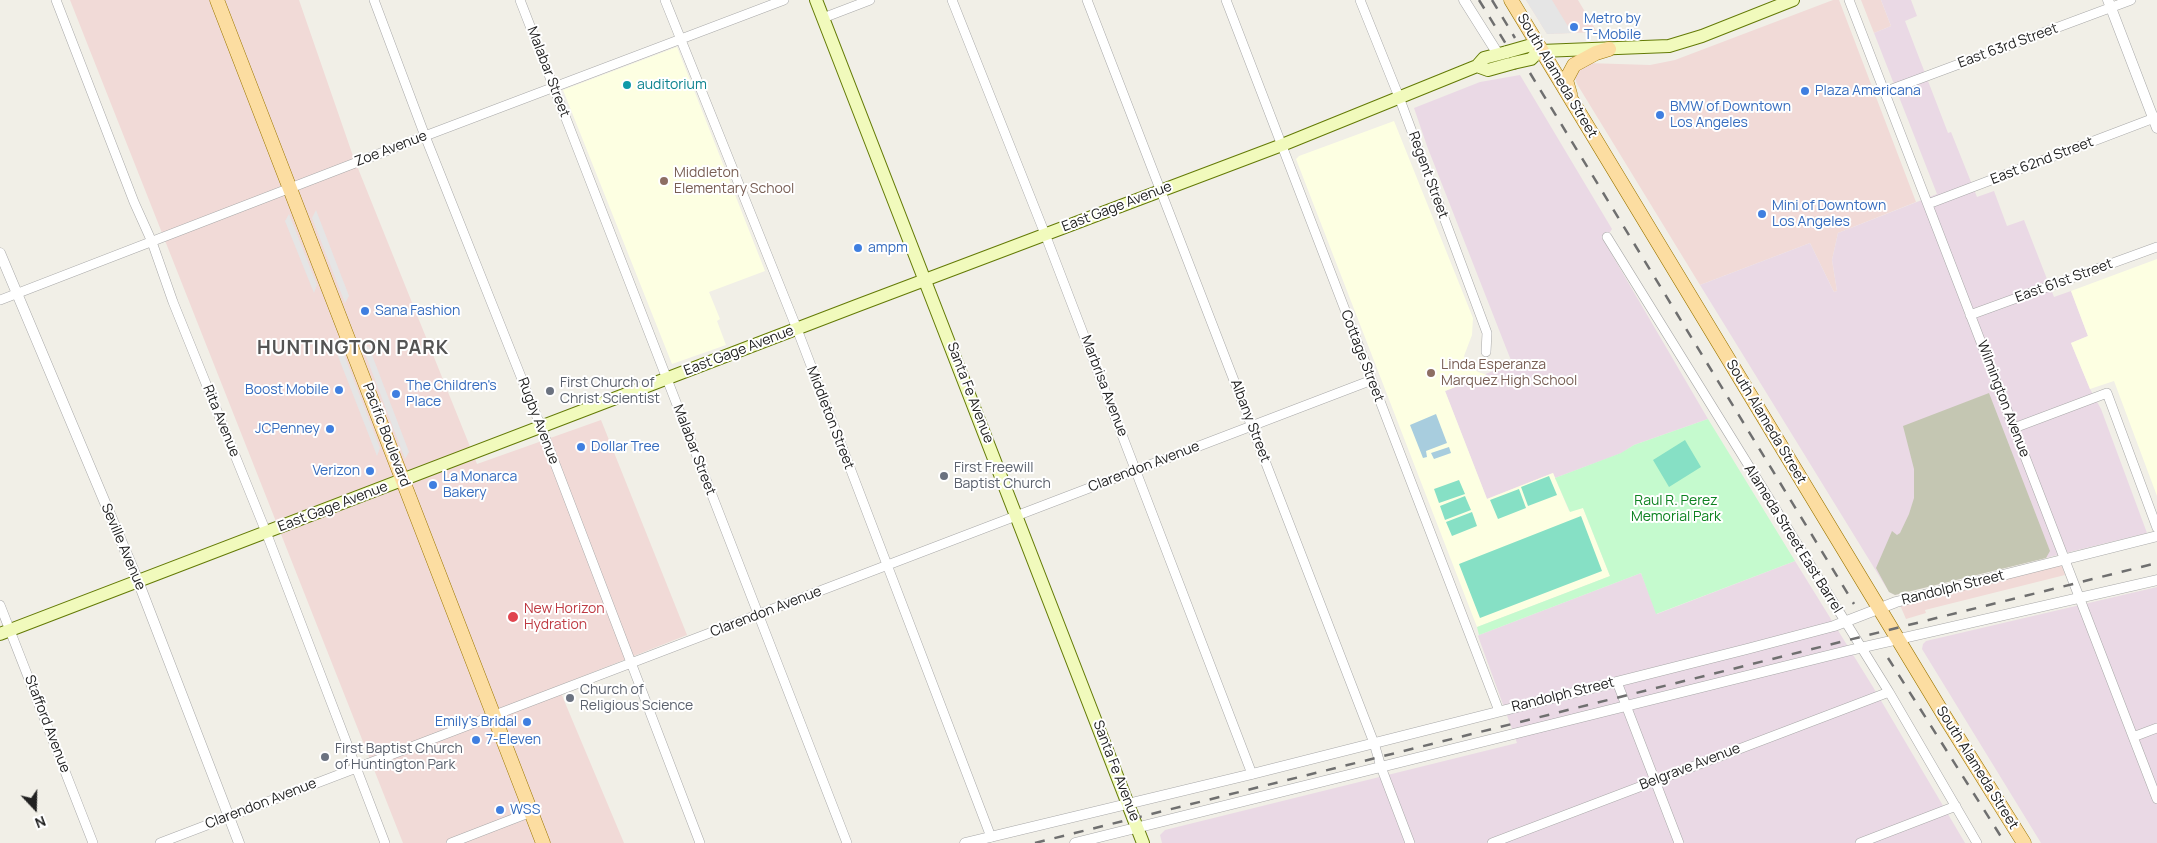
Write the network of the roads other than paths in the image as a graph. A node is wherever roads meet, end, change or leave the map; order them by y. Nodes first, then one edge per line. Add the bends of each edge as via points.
1 (56, 0) edge
2 (217, 0) edge
3 (374, 0) edge
4 (520, 0) edge
5 (665, 0) edge
6 (784, 0) edge
7 (816, 0) edge
8 (870, 0) edge
9 (952, 0) edge
10 (1087, 0) edge
11 (1226, 0) edge
12 (1360, 0) edge
13 (1464, 0) edge
14 (1511, 0) edge
15 (1793, 0) edge
16 (1849, 0) edge
17 (2131, 0) edge
18 (2109, 4) edge
19 (823, 18) junction
20 (680, 38) junction
21 (1609, 49) junction
22 (1534, 51) junction
23 (1506, 56) junction
24 (1477, 66) junction
25 (554, 87) junction
26 (1884, 92) junction
27 (1399, 97) junction
28 (1574, 104) junction
29 (2156, 121) edge
30 (425, 136) junction
31 (1282, 145) junction
32 (291, 189) junction
33 (1162, 190) junction
34 (1928, 204) junction
35 (1045, 234) junction
36 (1607, 237) dead end
37 (152, 242) junction
38 (2157, 247) edge
39 (0, 253) edge
40 (926, 280) junction
41 (16, 294) junction
42 (0, 300) edge
43 (1970, 315) junction
44 (797, 329) junction
45 (1486, 352) dead end
46 (666, 379) junction
47 (1372, 380) junction
48 (1252, 426) junction
49 (541, 427) junction
50 (2014, 428) junction
51 (1136, 470) junction
52 (403, 480) junction
53 (1017, 516) junction
54 (2157, 528) edge
55 (266, 532) junction
56 (2157, 536) edge
57 (2065, 560) junction
58 (887, 566) junction
59 (2157, 580) edge
60 (138, 581) junction
61 (2080, 599) junction
62 (0, 605) edge
63 (1879, 608) junction
64 (759, 615) junction
65 (1844, 622) junction
66 (5, 632) edge
67 (1897, 639) junction
68 (1860, 647) junction
69 (632, 664) junction
70 (1617, 682) junction
71 (1889, 692) junction
72 (1626, 706) junction
73 (1499, 711) junction
74 (494, 716) junction
75 (2157, 728) edge
76 (2133, 737) junction
77 (1374, 743) junction
78 (356, 768) junction
79 (1381, 768) junction
80 (1252, 774) junction
81 (1655, 780) junction
82 (2157, 799) edge
83 (1128, 802) junction
84 (1956, 806) junction
85 (530, 812) junction
86 (229, 817) junction
87 (1138, 828) junction
88 (991, 837) junction
89 (93, 843) edge
90 (160, 843) edge
91 (239, 843) edge
92 (385, 843) edge
93 (451, 843) edge
94 (543, 843) edge
95 (700, 843) edge
96 (847, 843) edge
97 (965, 843) edge
98 (1075, 843) edge
99 (1143, 843) edge
100 (1410, 843) edge
101 (1492, 843) edge
102 (1679, 843) edge
103 (1860, 843) edge
104 (1977, 843) edge
105 (2024, 843) edge

1 - 37 street, Rita Avenue
2 - 32 main road, Pacific Boulevard
3 - 30 street, Rugby Avenue
4 - 25 street, Malabar Street
5 - 20 street, Middleton Street
6 - 20 street, Zoe Avenue
7 - 19 main road, Santa Fe Avenue
8 - 19 street
9 - 35 street, Marbrisa Avenue
10 - 33 street, Albany Street
11 - 31 street, Cottage Street
12 - 27 street, Regent Street
13 - 23 street
14 - 22 main road, South Alameda Street
15 - 21 main road, East Gage Avenue via 1679,44 1659,48
16 - 26 street, Wilmington Avenue
17 - 18 street, East 63rd Street
18 - 26 street, East 63rd Street
18 - 29 street
19 - 40 main road, Santa Fe Avenue
20 - 25 street, Zoe Avenue
20 - 44 street, Middleton Street
21 - 22 main road, East Gage Avenue
21 - 28 main road via 1582,60 1569,72 1566,80
22 - 23 main road, East Gage Avenue, bridge
22 - 28 main road, South Alameda Street
23 - 24 main road, East Gage Avenue via 1484,58
23 - 24 main road, East Gage Avenue via 1488,70
24 - 27 main road, East Gage Avenue
25 - 30 street, Zoe Avenue
25 - 46 street, Malabar Street
26 - 34 street, Wilmington Avenue
27 - 31 main road, East Gage Avenue
27 - 45 street, Regent Street via 1487,333
28 - 63 main road, South Alameda Street
29 - 34 street, East 62nd Street
30 - 32 street, Zoe Avenue
30 - 49 street, Rugby Avenue
31 - 33 main road, East Gage Avenue
31 - 47 street, Cottage Street
32 - 37 street, Zoe Avenue
32 - 52 main road, Pacific Boulevard
33 - 35 main road, East Gage Avenue
33 - 48 street, Albany Street
34 - 43 street, Wilmington Avenue
35 - 40 main road, East Gage Avenue
35 - 51 street, Marbrisa Avenue
36 - 65 street, Alameda Street East Barrel
37 - 41 street, Zoe Avenue
37 - 55 street, Rita Avenue
38 - 43 street, East 61st Street
39 - 41 street, Seville Avenue
40 - 44 main road, East Gage Avenue
40 - 53 main road, Santa Fe Avenue
41 - 42 street, Zoe Avenue
41 - 60 street, Seville Avenue
43 - 50 street, Wilmington Avenue
44 - 46 main road, East Gage Avenue
44 - 58 street, Middleton Street
46 - 49 main road, East Gage Avenue
46 - 64 street, Malabar Street
47 - 48 street, Clarendon Avenue
47 - 73 street, Cottage Street
48 - 51 street, Clarendon Avenue
48 - 77 street, Albany Street
49 - 52 main road, East Gage Avenue
49 - 69 street, Rugby Avenue
50 - 54 street via 2107,393
50 - 57 street, Wilmington Avenue
51 - 53 street, Clarendon Avenue
51 - 80 street, Marbrisa Avenue
52 - 55 main road, East Gage Avenue
52 - 74 main road, Pacific Boulevard
53 - 58 street, Clarendon Avenue
53 - 83 main road, Santa Fe Avenue
55 - 60 main road, East Gage Avenue
55 - 78 street, Rita Avenue
56 - 57 street, Randolph Street
57 - 61 street, Wilmington Avenue
57 - 63 street, Randolph Street
58 - 64 street, Clarendon Avenue
58 - 88 street, Middleton Street
59 - 61 street, Randolph Street
60 - 66 main road, East Gage Avenue
60 - 86 street, Seville Avenue
61 - 67 street, Randolph Street
61 - 76 street, Wilmington Avenue
62 - 66 street, Stafford Avenue
63 - 65 street, Randolph Street
63 - 67 main road, South Alameda Street
64 - 69 street, Clarendon Avenue
64 - 96 street, Malabar Street
65 - 68 street, Alameda Street East Barrel
65 - 70 street, Randolph Street
66 - 89 street, Stafford Avenue
67 - 68 street, Randolph Street
67 - 105 main road, South Alameda Street
68 - 71 street, Alameda Street East Barrel
68 - 72 street, Randolph Street
69 - 74 street, Clarendon Avenue
69 - 95 street, Rugby Avenue
70 - 72 street
70 - 73 street, Randolph Street
71 - 81 street, Belgrave Avenue
71 - 84 street, Alameda Street East Barrel
72 - 79 street, Randolph Street
72 - 81 street
73 - 77 street, Randolph Street
74 - 78 street, Clarendon Avenue
74 - 85 main road, Pacific Boulevard
75 - 76 street
76 - 82 street, Wilmington Avenue
77 - 79 street, Albany Street
77 - 80 street, Randolph Street
78 - 86 street, Clarendon Avenue
78 - 92 street, Rita Avenue
79 - 87 street, Randolph Street
79 - 100 street, Albany Street
80 - 83 street, Randolph Street
81 - 101 street, Belgrave Avenue
81 - 102 street
83 - 87 main road, Santa Fe Avenue
83 - 88 street, Randolph Street
84 - 103 street
84 - 104 street, Alameda Street East Barrel
85 - 93 street
85 - 94 main road, Pacific Boulevard
86 - 90 street, Clarendon Avenue
86 - 91 street, Seville Avenue
87 - 98 street, Randolph Street
87 - 99 main road, Santa Fe Avenue
88 - 97 street, Randolph Street

